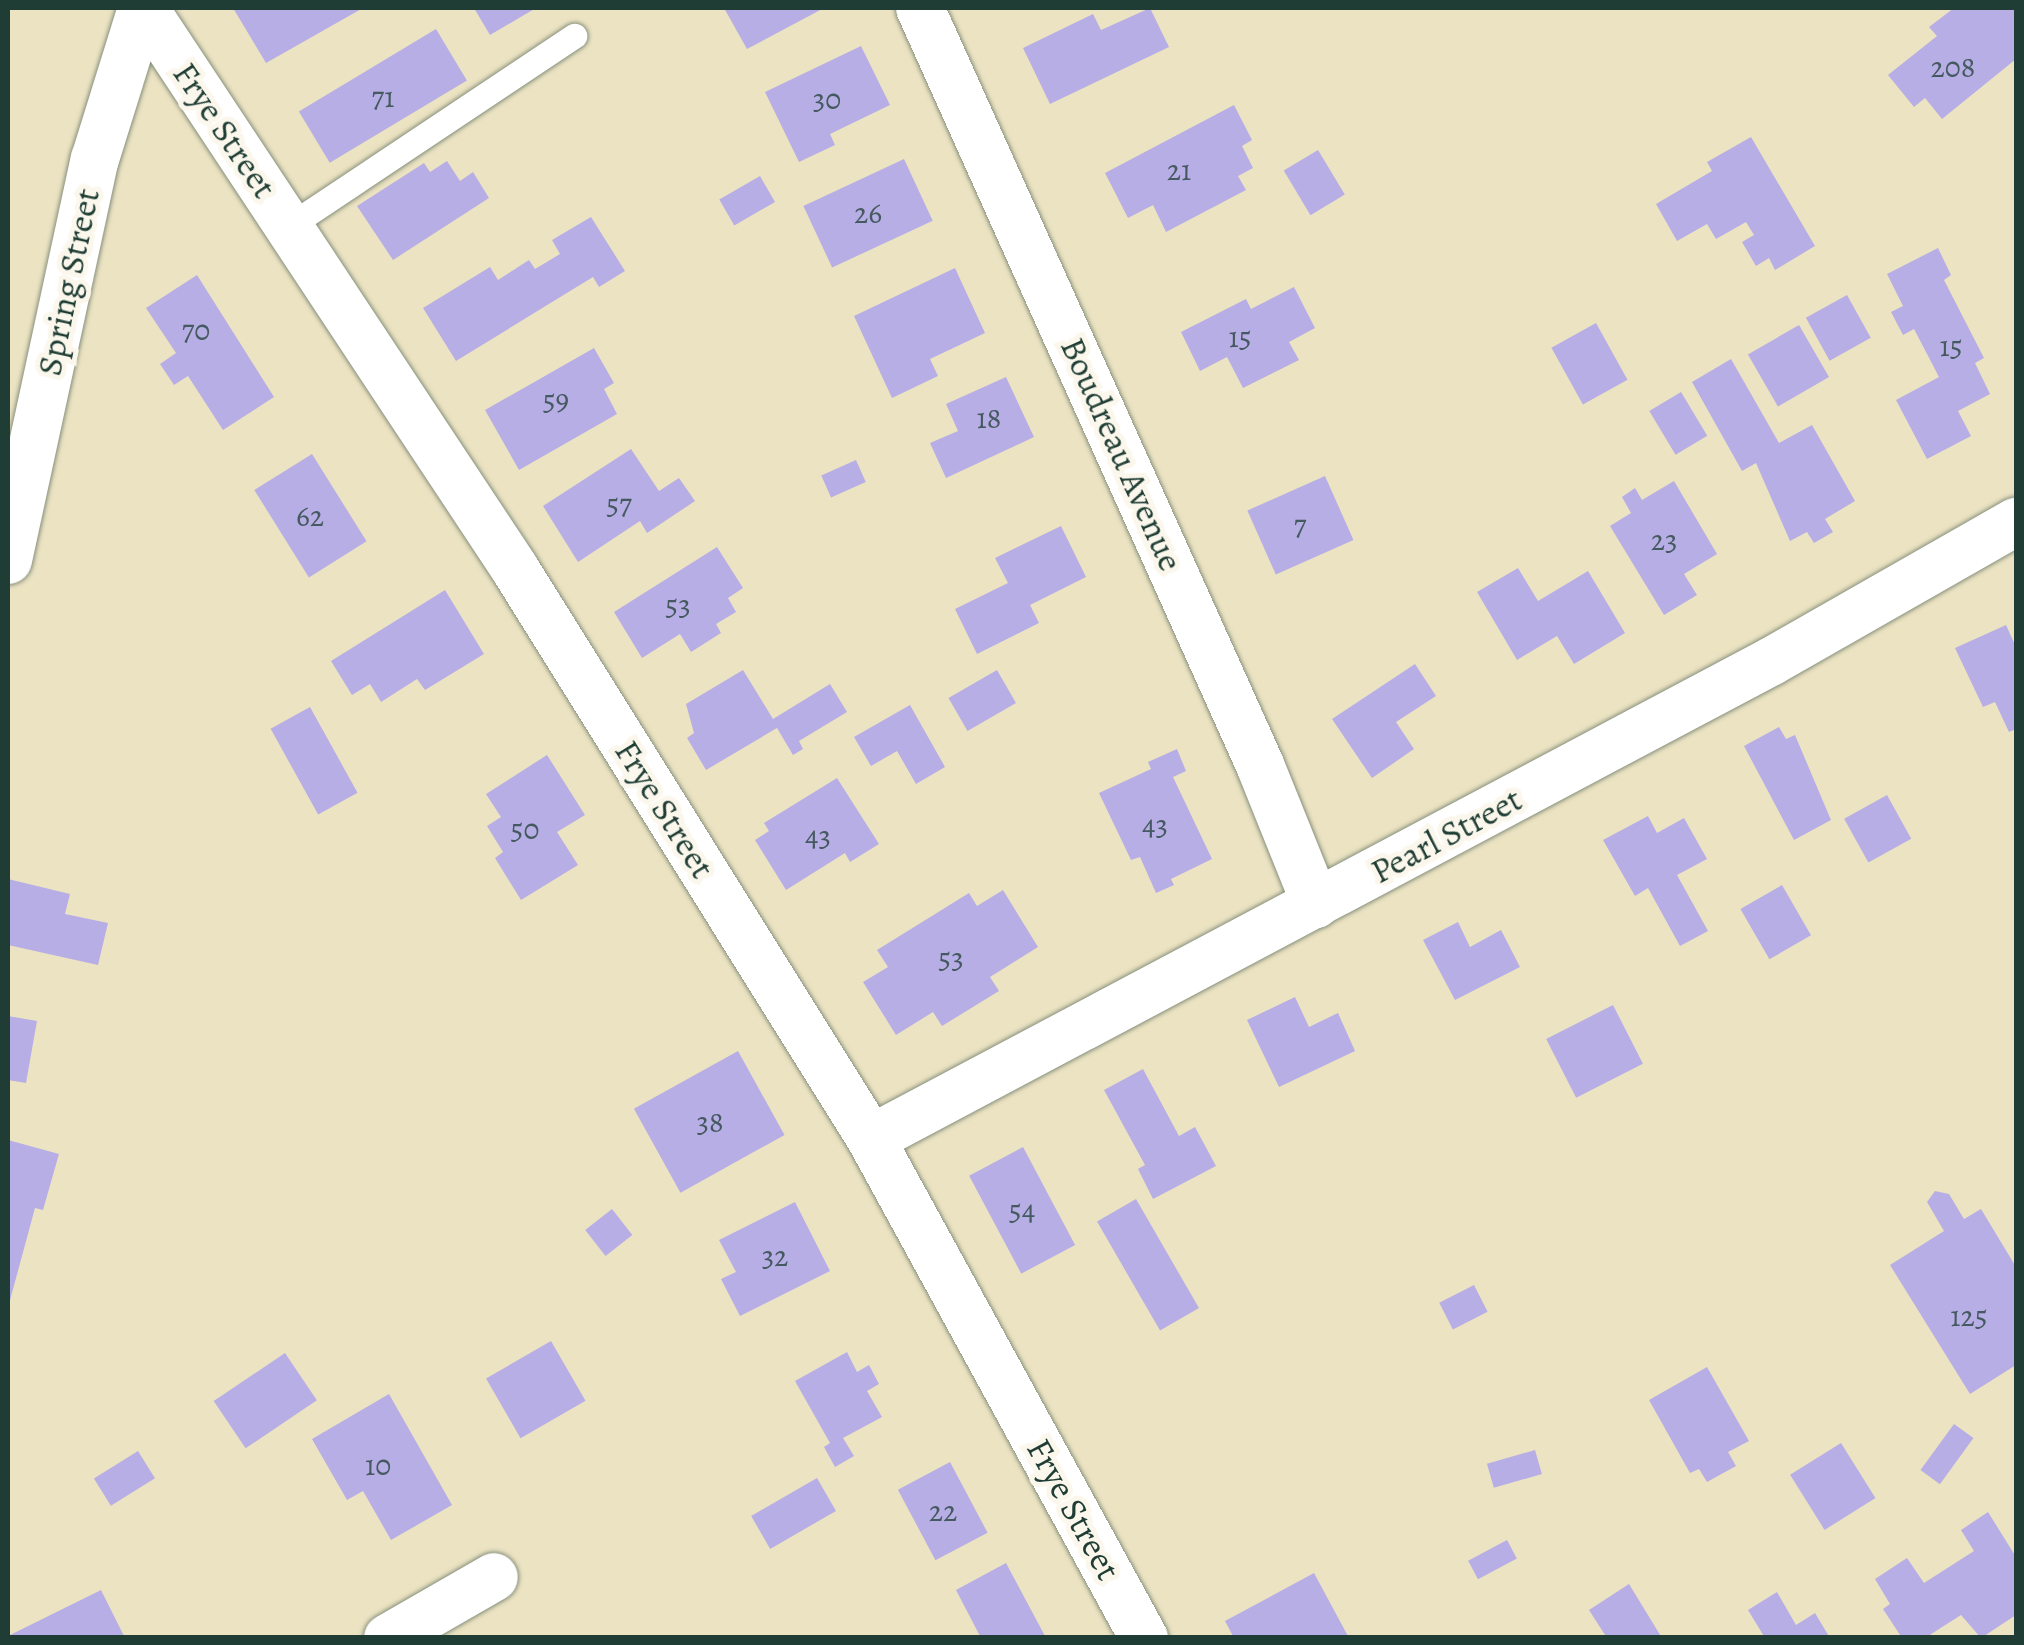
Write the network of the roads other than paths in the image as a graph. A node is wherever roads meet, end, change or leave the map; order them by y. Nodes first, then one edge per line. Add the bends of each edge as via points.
1 (143, 8) edge
2 (920, 8) edge
3 (574, 36) dead end
4 (289, 226) junction
5 (2016, 522) edge
6 (8, 560) edge
7 (1316, 904) junction
8 (871, 1139) junction
9 (494, 1577) dead end
10 (388, 1638) edge
11 (1144, 1638) edge

1 - 4 street, Frye Street
1 - 6 street, Spring Street via 95,159
2 - 7 street, Boudreau Avenue
3 - 4 lane
4 - 8 street, Frye Street via 515,569
5 - 7 street, Pearl Street via 1772,662
7 - 8 street, Pearl Street
8 - 11 street, Frye Street
9 - 10 street

